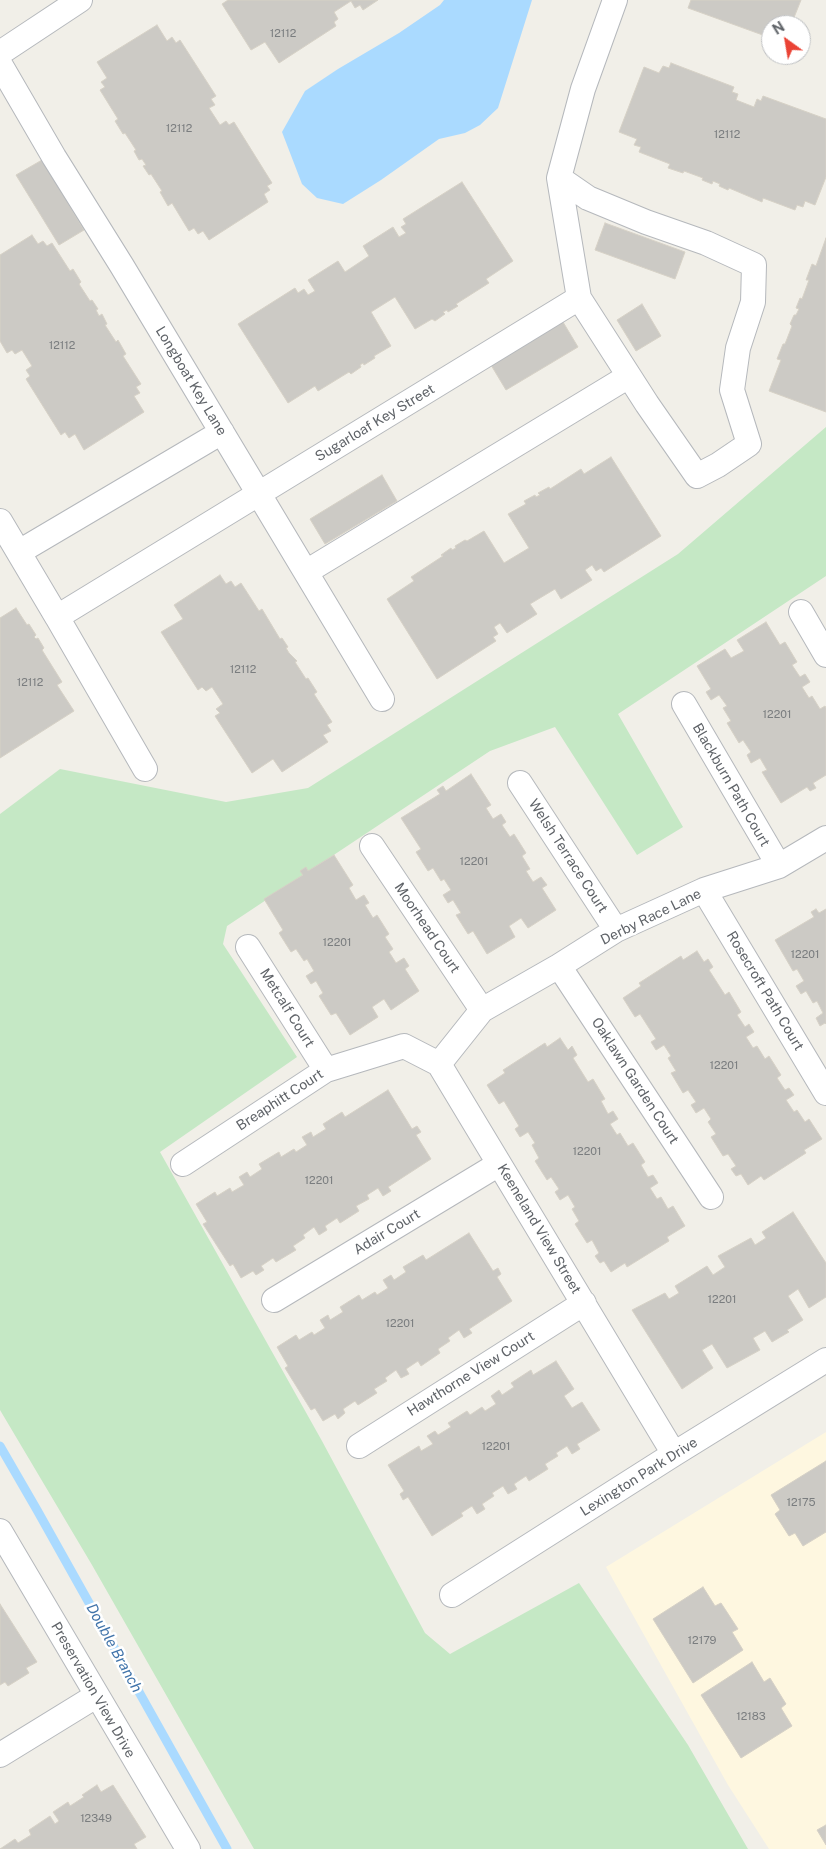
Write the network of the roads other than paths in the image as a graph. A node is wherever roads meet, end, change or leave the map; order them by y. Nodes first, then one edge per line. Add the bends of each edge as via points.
1 (80, 0) edge
2 (615, 0) edge
3 (0, 53) edge
4 (0, 64) edge
5 (559, 178) junction
6 (580, 298) junction
7 (629, 376) junction
8 (222, 432) junction
9 (259, 494) junction
10 (0, 521) edge
11 (19, 552) junction
12 (306, 572) junction
13 (801, 612) dead end
14 (57, 617) junction
15 (826, 655) edge
16 (382, 699) dead end
17 (684, 704) dead end
18 (145, 769) dead end
19 (520, 783) dead end
20 (826, 838) edge
21 (372, 846) dead end
22 (779, 866) junction
23 (704, 890) junction
24 (616, 930) junction
25 (248, 947) dead end
26 (559, 966) junction
27 (482, 1010) junction
28 (439, 1064) junction
29 (326, 1070) junction
30 (826, 1093) edge
31 (183, 1164) dead end
32 (499, 1164) junction
33 (711, 1197) dead end
34 (274, 1300) dead end
35 (584, 1303) junction
36 (826, 1360) edge
37 (359, 1446) dead end
38 (674, 1454) junction
39 (0, 1530) edge
40 (452, 1595) dead end
41 (96, 1696) junction
42 (0, 1755) edge
43 (188, 1849) edge

1 - 3 street
2 - 5 street via 583,88
4 - 8 street, Longboat Key Lane
5 - 6 street
5 - 7 street via 588,198 754,265 753,302 738,348 732,390 749,444 697,476
6 - 7 street
6 - 9 street, Sugarloaf Key Street
7 - 12 street
8 - 9 street, Longboat Key Lane
8 - 11 street
9 - 12 street, Longboat Key Lane
9 - 14 street, Sugarloaf Key Street
10 - 11 street
11 - 14 street
12 - 16 street, Longboat Key Lane
13 - 15 street
14 - 18 street
17 - 22 street, Blackburn Path Court
19 - 24 street, Welsh Terrace Court
20 - 22 street, Derby Race Lane
21 - 27 street, Moorhead Court
22 - 23 street, Derby Race Lane
23 - 24 street, Derby Race Lane
23 - 30 street, Rosecroft Path Court
24 - 26 street, Derby Race Lane
25 - 29 street, Metcalf Court
26 - 27 street, Derby Race Lane
26 - 33 street, Oaklawn Garden Court
27 - 28 street
28 - 29 street, Breaphitt Court via 404,1046
28 - 32 street, Keeneland View Street
29 - 31 street, Breaphitt Court
32 - 34 street, Adair Court
32 - 35 street, Keeneland View Street
35 - 37 street, Hawthorne View Court
35 - 38 street, Keeneland View Street
36 - 38 street, Lexington Park Drive
38 - 40 street, Lexington Park Drive
39 - 41 street, Preservation View Drive
41 - 42 street
41 - 43 street, Preservation View Drive

